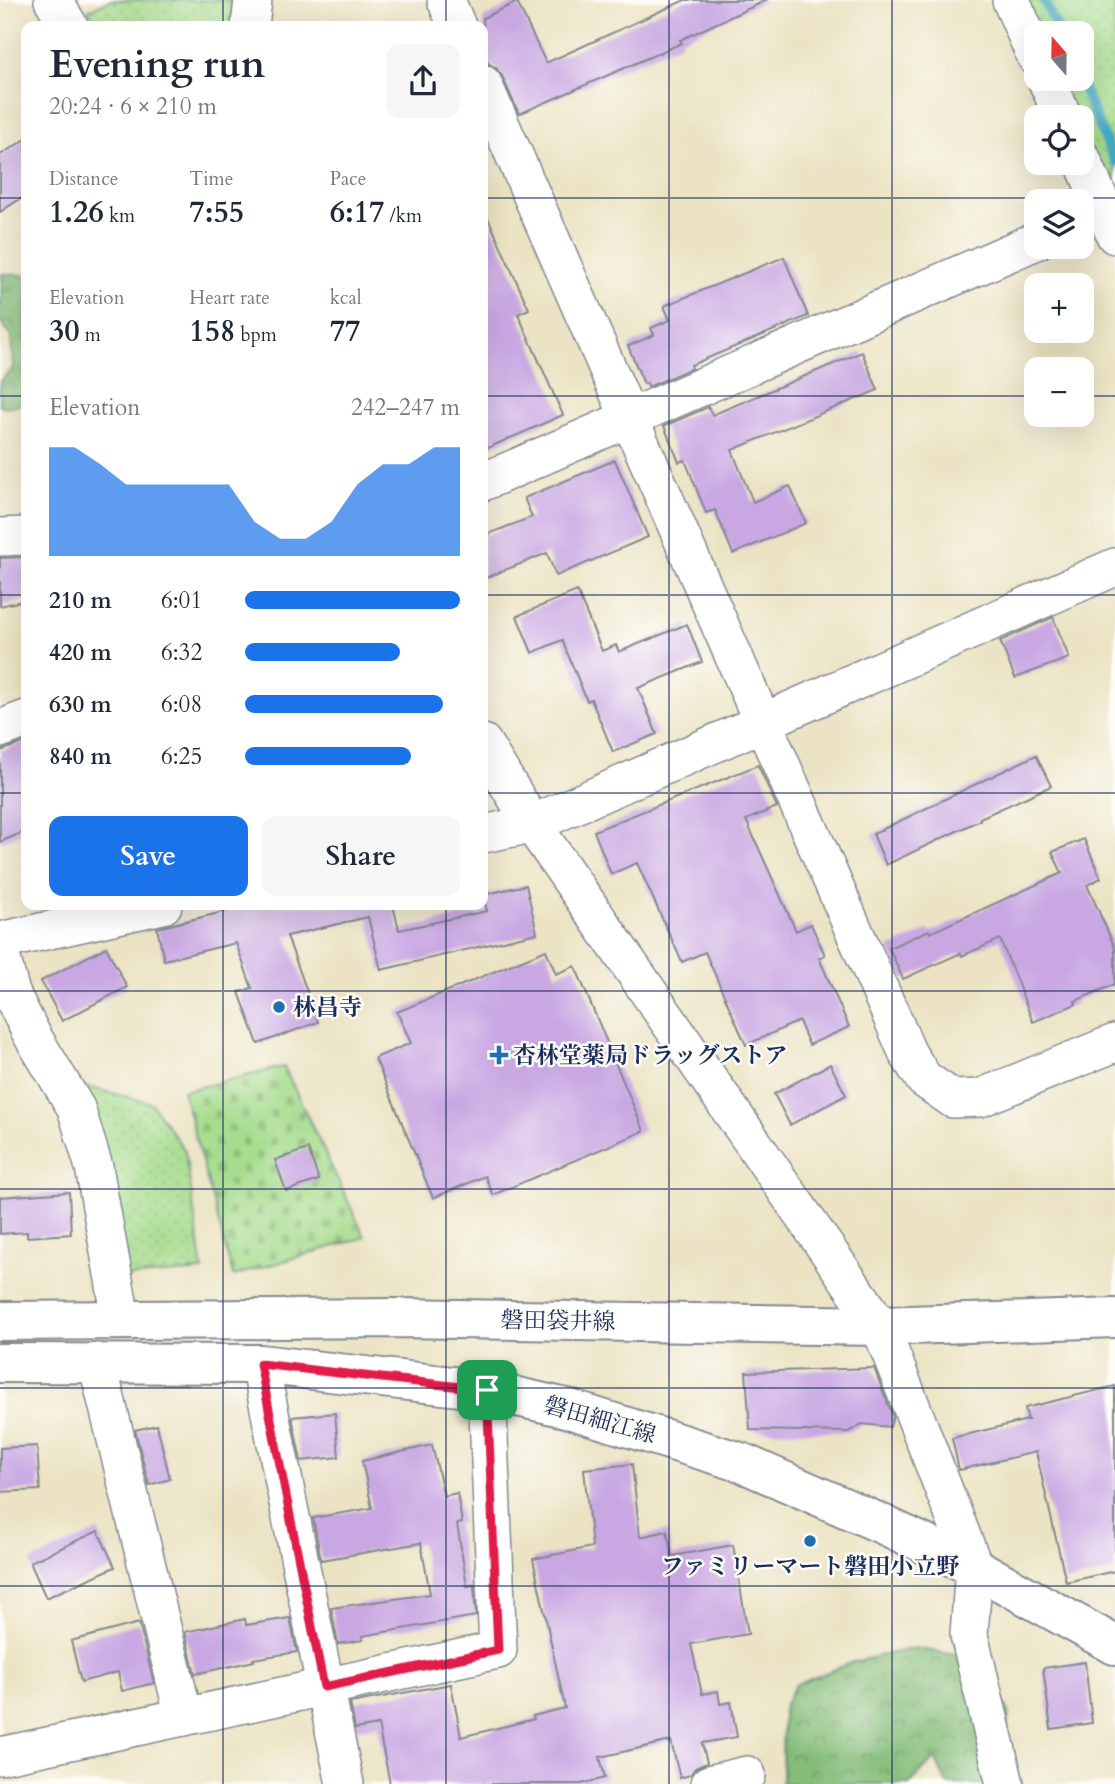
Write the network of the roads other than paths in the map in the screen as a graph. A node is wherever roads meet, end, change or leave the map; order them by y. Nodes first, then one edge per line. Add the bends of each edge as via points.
1 (53, 0) edge
2 (253, 0) edge
3 (446, 0) edge
4 (1011, 0) edge
5 (66, 21) edge
6 (251, 21) edge
7 (455, 21) edge
8 (1024, 30) edge
9 (488, 95) edge
10 (1088, 175) edge
11 (1104, 219) edge
12 (1024, 247) edge
13 (630, 417) junction
14 (488, 480) edge
15 (21, 536) edge
16 (0, 537) edge
17 (1115, 567) edge
18 (21, 721) edge
19 (762, 722) junction
20 (0, 729) edge
21 (488, 751) edge
22 (532, 824) junction
23 (488, 833) edge
24 (140, 910) edge
25 (0, 941) edge
26 (0, 952) edge
27 (1115, 1043) edge
28 (1115, 1318) edge
29 (121, 1319) junction
30 (0, 1321) edge
31 (880, 1326) junction
32 (97, 1362) junction
33 (0, 1363) edge
34 (260, 1364) junction
35 (487, 1390) junction
36 (974, 1567) junction
37 (1115, 1645) edge
38 (324, 1687) junction
39 (184, 1717) junction
40 (0, 1756) edge
41 (747, 1775) dead end
42 (345, 1784) edge
43 (709, 1784) edge
44 (1005, 1784) edge

1 - 5 street
2 - 6 street
3 - 7 street
4 - 8 street
9 - 13 street
10 - 11 street
12 - 13 street
13 - 14 street
13 - 19 street
15 - 16 street
17 - 19 street
18 - 20 street
19 - 22 street
19 - 27 street via 908,1054 924,1079 953,1099 980,1098
21 - 22 street
22 - 23 street
22 - 31 street
24 - 25 street
26 - 29 street via 10,993 76,1108 94,1167
28 - 31 main road, 磐田袋井線
29 - 30 main road, 磐田袋井線
29 - 31 main road, 磐田袋井線 via 397,1318
31 - 36 street
32 - 33 main road, 磐田細江線
32 - 34 main road, 磐田細江線
32 - 39 street
34 - 35 main road, 磐田細江線
34 - 38 street
35 - 36 main road, 磐田細江線 via 566,1408 743,1464
35 - 38 street via 498,1650
36 - 37 main road, 磐田細江線
36 - 44 street via 970,1635
38 - 39 street
38 - 42 street
39 - 40 street
41 - 43 street

